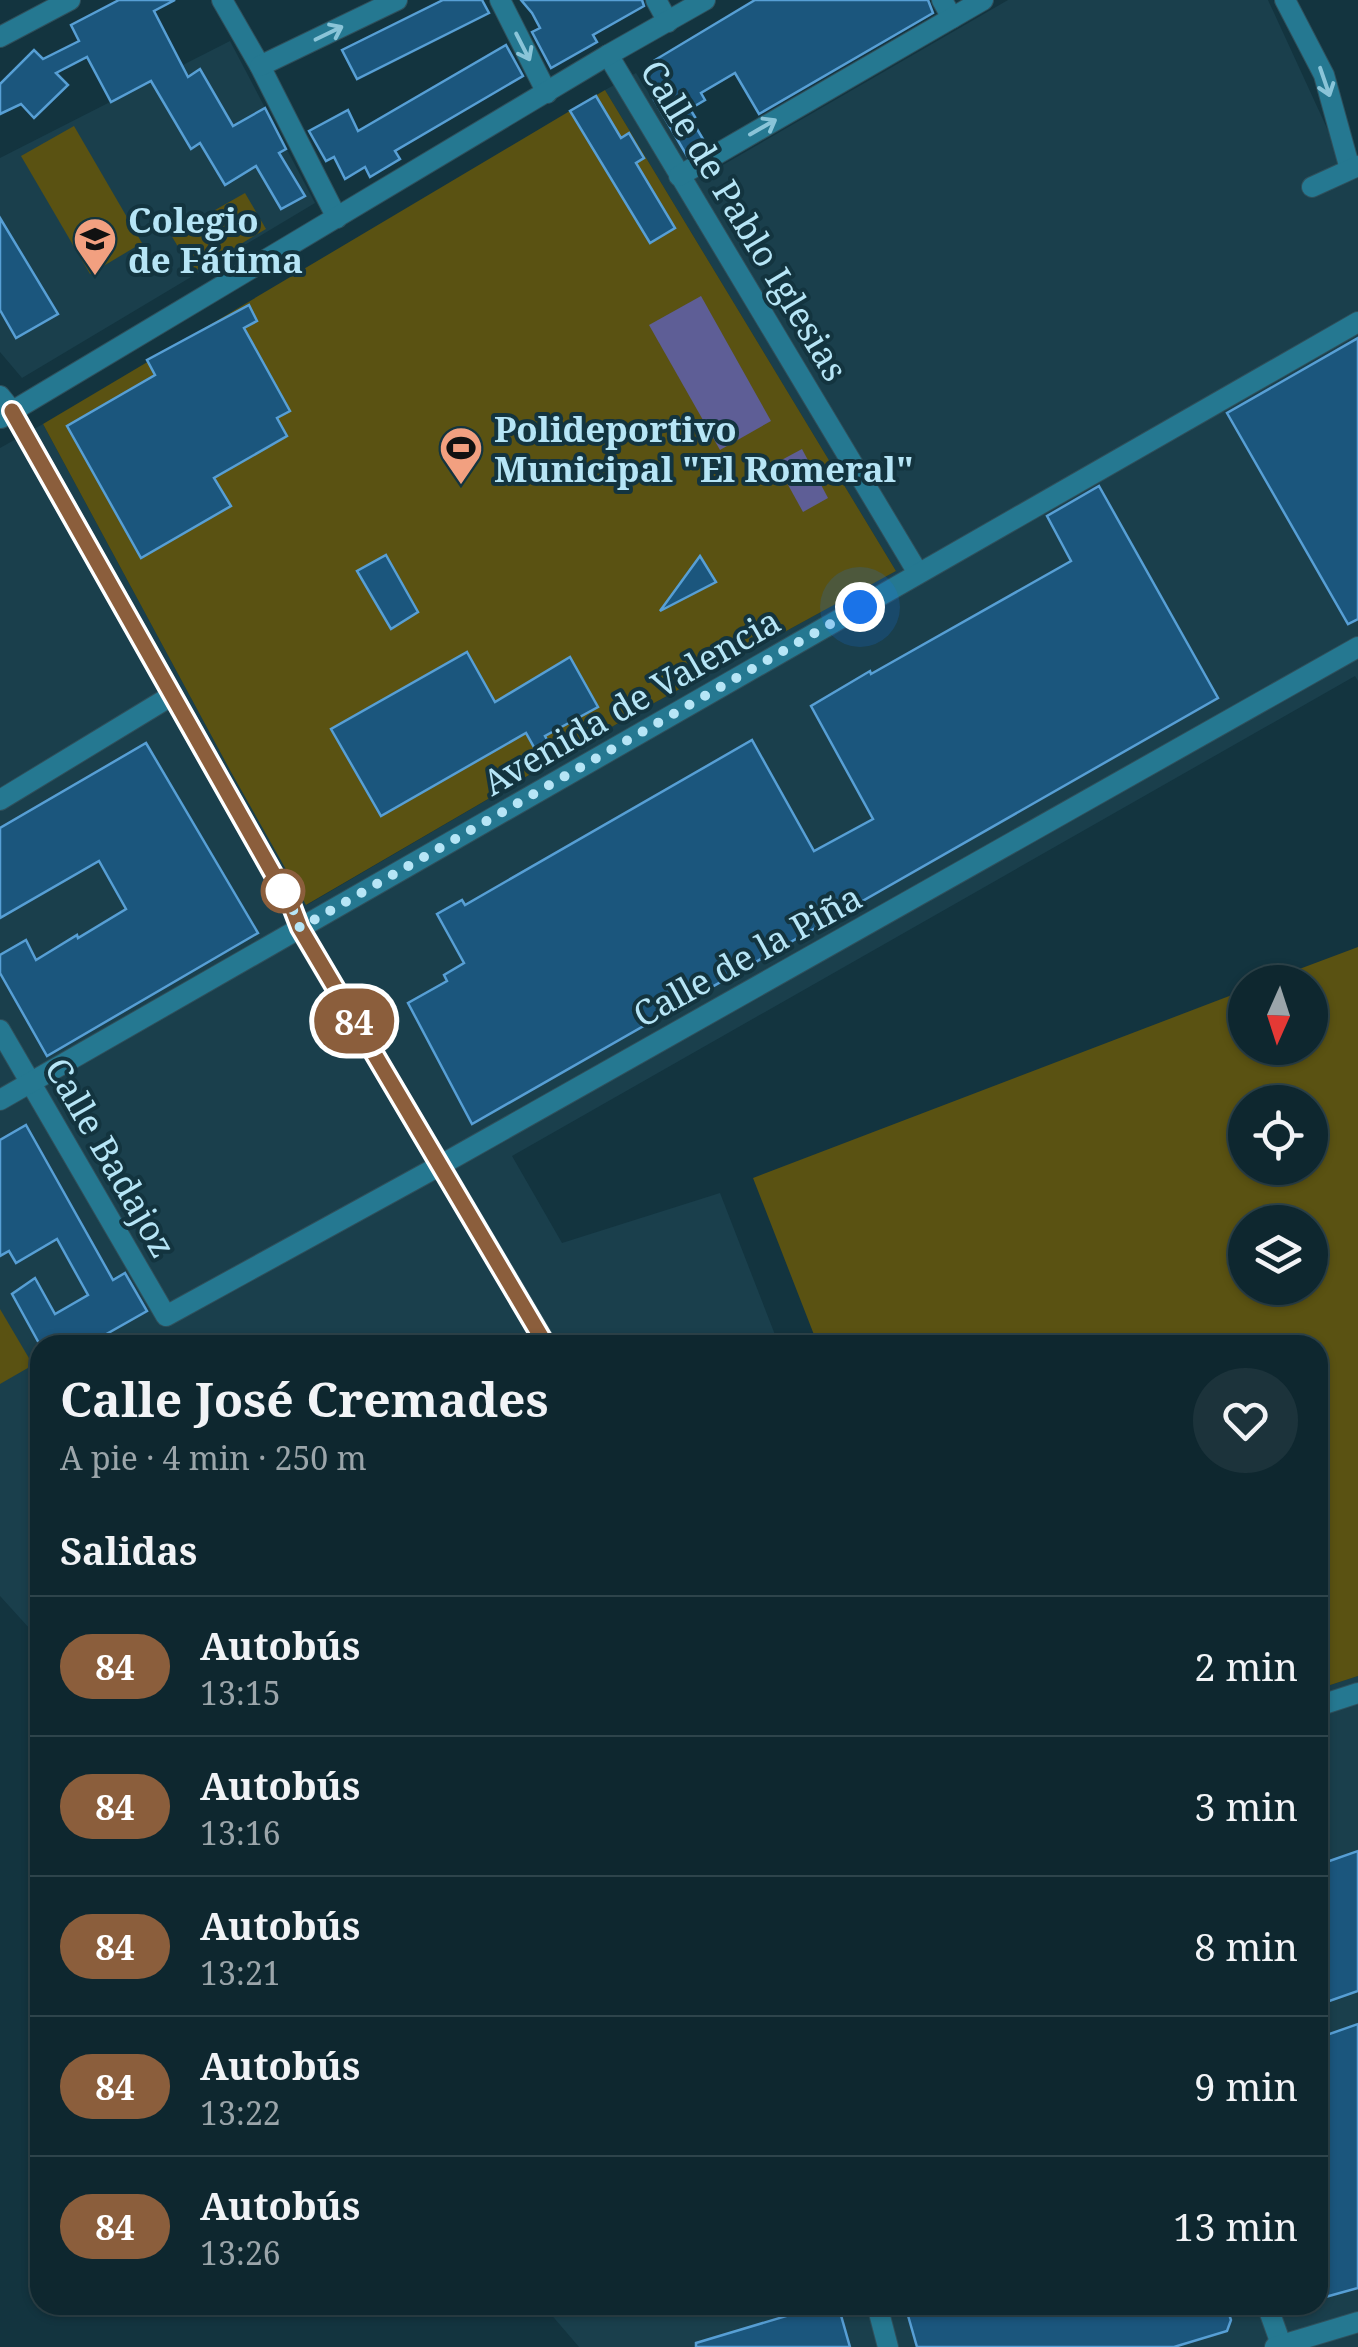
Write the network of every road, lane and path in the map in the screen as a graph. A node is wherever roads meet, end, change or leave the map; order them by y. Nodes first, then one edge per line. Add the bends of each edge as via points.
1 (70, 0) edge
2 (222, 0) edge
3 (398, 0) edge
4 (500, 0) edge
5 (656, 0) edge
6 (705, 0) edge
7 (983, 0) edge
8 (1285, 0) edge
9 (947, 9) edge
10 (668, 22) junction
11 (0, 37) edge
12 (608, 55) junction
13 (260, 66) junction
14 (547, 93) junction
15 (1354, 167) edge
16 (679, 176) junction
17 (1312, 187) dead end
18 (337, 218) junction
19 (1358, 322) edge
20 (4, 408) edge
21 (918, 573) junction
22 (1357, 651) edge
23 (172, 696) junction
24 (0, 800) edge
25 (300, 928) junction
26 (0, 1030) edge
27 (30, 1083) junction
28 (0, 1100) edge
29 (439, 1166) junction
30 (166, 1316) joint
31 (540, 1335) edge
32 (1358, 1693) edge
33 (1328, 1703) edge
34 (880, 2315) edge
35 (1270, 2315) edge
36 (1358, 2322) edge
37 (1279, 2346) edge
38 (888, 2347) edge

1 - 11 street
2 - 13 street
13 -> 3 street
4 -> 14 street
5 - 10 street
6 - 10 street
7 - 9 street
8 -> 15 street via 1324,75
16 -> 9 street
10 - 12 street
12 - 14 street
12 - 16 street, Calle de Pablo Iglesias
13 - 18 street
14 - 18 street
15 - 17 street
16 - 21 street, Calle de Pablo Iglesias
18 - 20 street
19 - 21 street, Avenida de Valencia
20 - 23 street
21 - 25 street, Avenida de Valencia
22 - 29 street, Calle de la Piña
23 - 24 street
23 - 25 street
25 - 27 street, Avenida de Valencia
25 - 29 street
26 - 27 street, Calle Badajoz
27 - 28 street, Avenida de Valencia
27 - 30 street, Calle Badajoz
29 - 30 street, Calle de la Piña
29 - 31 street
32 - 33 street
34 - 38 street
35 - 37 street
36 - 37 street

